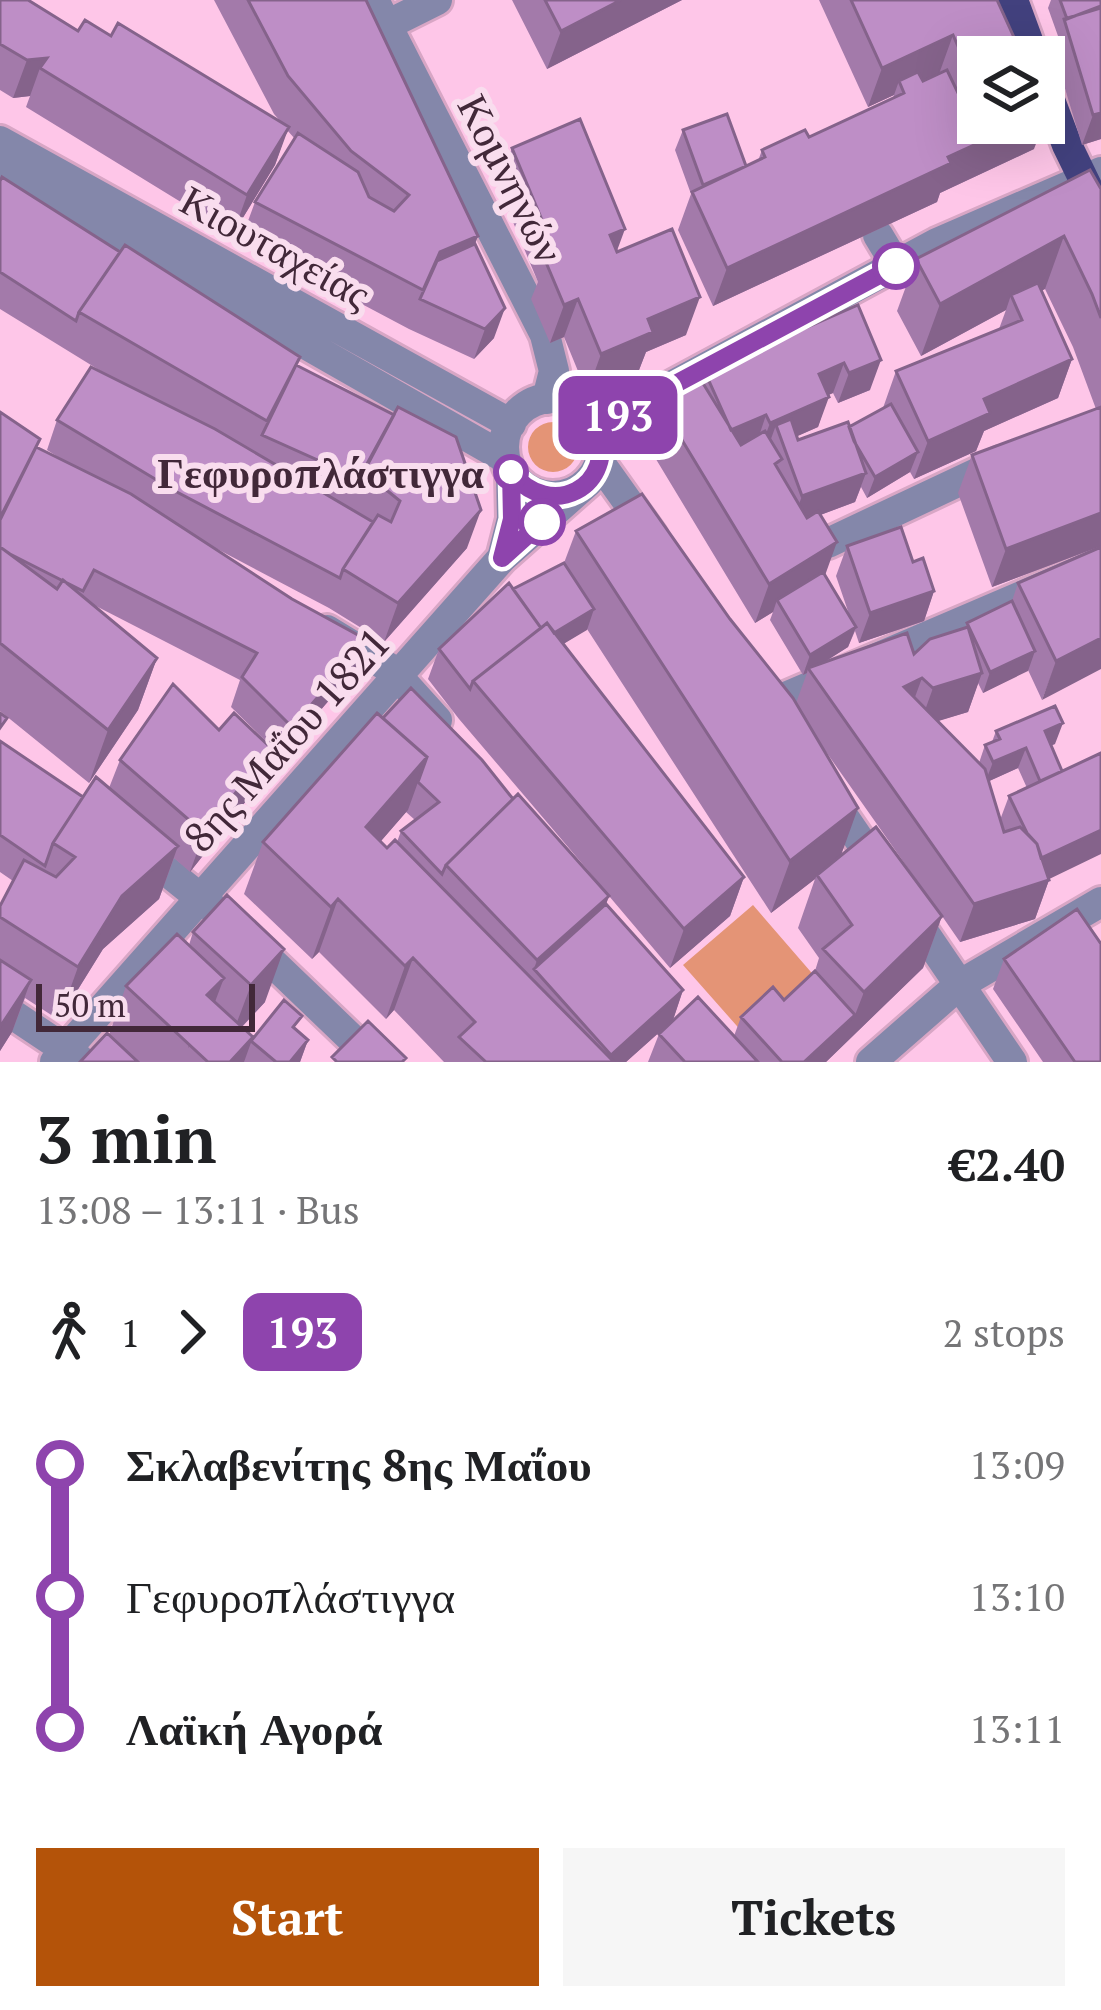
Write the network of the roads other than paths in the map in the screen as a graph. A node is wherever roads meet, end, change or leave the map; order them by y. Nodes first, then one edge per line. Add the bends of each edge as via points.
1 (437, 0) edge
2 (1013, 0) edge
3 (380, 12) edge
4 (1026, 36) edge
5 (1065, 124) edge
6 (0, 142) edge
7 (0, 170) edge
8 (1092, 176) edge
9 (1101, 215) edge
10 (878, 235) dead end
11 (896, 266) junction
12 (547, 399) junction
13 (511, 424) junction
14 (597, 426) junction
15 (1023, 452) edge
16 (508, 465) junction
17 (594, 472) junction
18 (828, 543) edge
19 (502, 558) junction
20 (1101, 562) edge
21 (674, 569) edge
22 (300, 614) edge
23 (399, 675) junction
24 (767, 705) edge
25 (459, 746) edge
26 (806, 761) edge
27 (112, 829) edge
28 (201, 898) junction
29 (1101, 902) edge
30 (959, 985) junction
31 (0, 1006) edge
32 (68, 1058) edge
33 (376, 1062) edge
34 (871, 1062) edge
35 (1012, 1062) edge

1 - 3 street
2 - 4 main road
3 - 12 street, Κομνηνών via 545,335 554,370
5 - 8 main road
6 - 13 street, Κιουταχείας
7 - 16 street, Κιουταχείας
8 - 9 main road
8 - 11 street
10 - 11 street
11 - 14 street
12 - 13 street
12 - 14 street via 578,405
13 - 16 street
14 - 17 street
15 - 18 street
16 - 17 street via 526,488 547,496 569,494
16 - 19 street via 512,519
17 - 19 street, 8ης Μαΐου 1821
17 - 21 street
19 - 23 street, 8ης Μαΐου 1821
20 - 24 street
22 - 23 street
23 - 25 street
23 - 28 street, 8ης Μαΐου 1821
26 - 30 street
27 - 28 street
28 - 32 street, 8ης Μαΐου 1821
28 - 33 street
29 - 30 street
30 - 34 street
30 - 35 street
31 - 32 street

